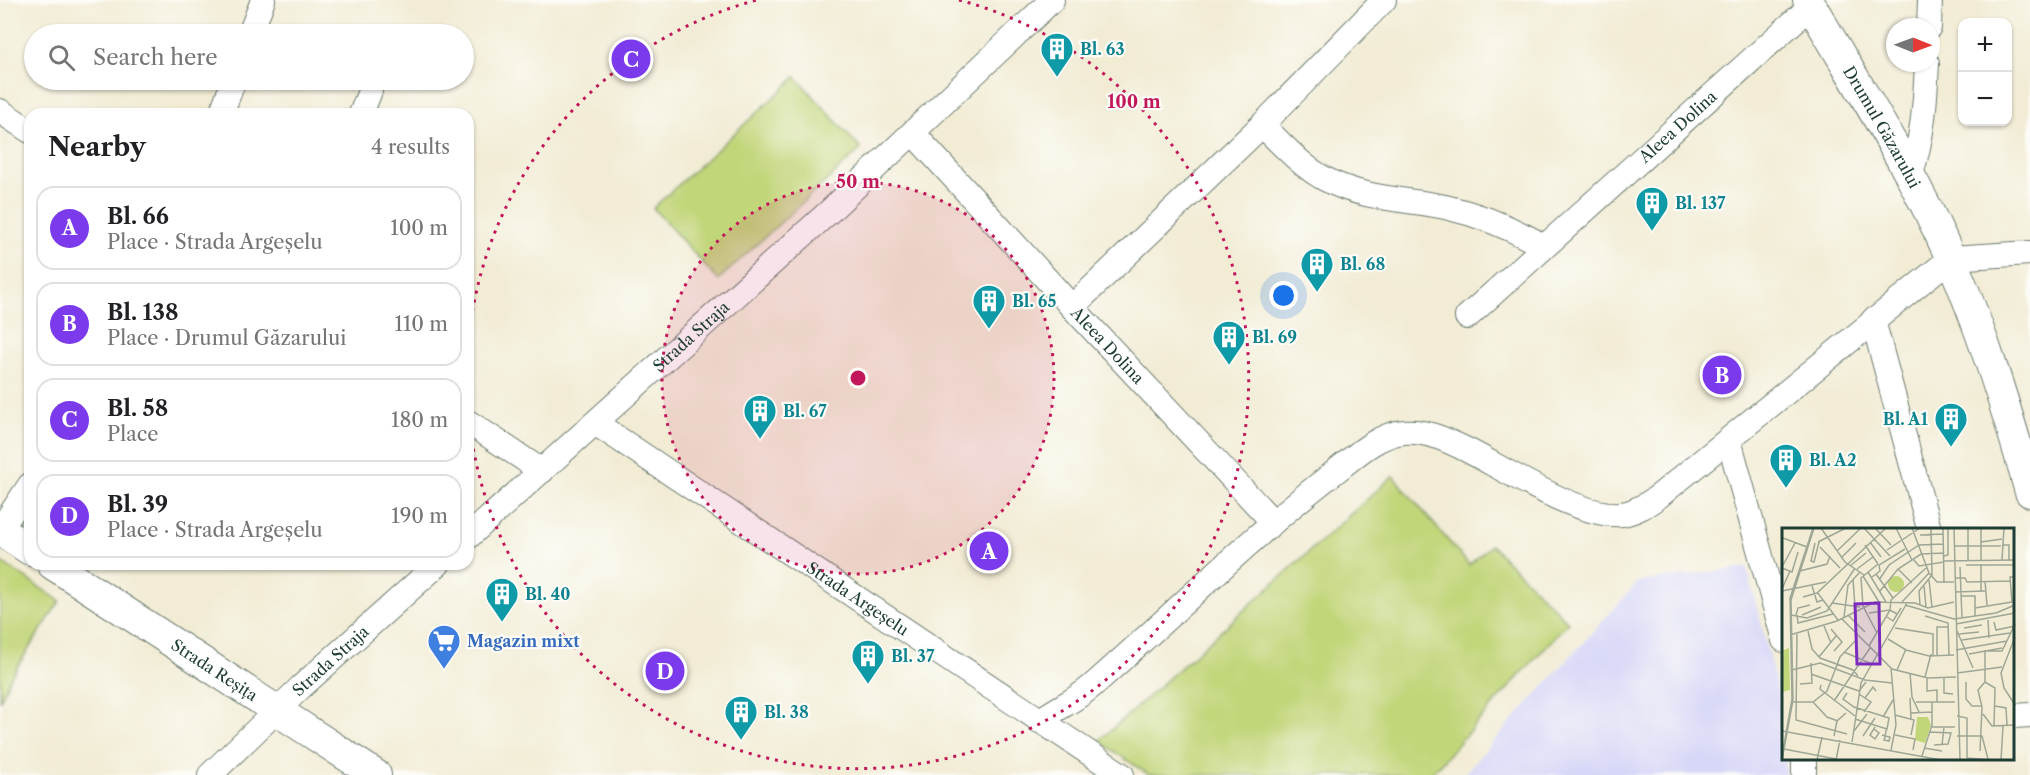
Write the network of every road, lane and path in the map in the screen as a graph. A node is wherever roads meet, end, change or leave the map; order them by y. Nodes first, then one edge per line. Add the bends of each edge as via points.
1 (263, 0) edge
2 (1052, 0) edge
3 (1384, 0) edge
4 (1930, 0) edge
5 (1810, 3) edge
6 (1929, 18) edge
7 (254, 24) edge
8 (1927, 72) edge
9 (231, 90) edge
10 (370, 91) dead end
11 (226, 108) edge
12 (363, 108) edge
13 (0, 111) edge
14 (1262, 126) junction
15 (24, 127) edge
16 (913, 133) junction
17 (1910, 177) junction
18 (1543, 246) junction
19 (2030, 253) edge
20 (1951, 258) junction
21 (1072, 307) junction
22 (1467, 317) dead end
23 (1873, 320) junction
24 (595, 423) junction
25 (474, 426) edge
26 (1729, 440) junction
27 (542, 471) junction
28 (2030, 492) edge
29 (24, 494) edge
30 (1273, 522) junction
31 (1929, 528) edge
32 (0, 530) edge
33 (474, 532) edge
34 (24, 546) edge
35 (61, 570) edge
36 (431, 570) edge
37 (1782, 633) edge
38 (277, 710) junction
39 (2030, 715) edge
40 (2015, 716) edge
41 (1039, 721) junction
42 (210, 775) edge
43 (376, 775) edge
44 (1122, 775) edge

1 - 7 street
2 - 16 street, Strada Straja
3 - 14 street, Aleea Dolina
4 - 6 street
5 - 17 street, Drumul Găzarului
5 - 18 street, Aleea Dolina
8 - 17 street via 1920,147
9 - 11 street
10 - 12 street
13 - 15 street
14 - 18 street via 1309,170 1326,180 1377,197 1470,213
14 - 21 street, Aleea Dolina
16 - 21 street
16 - 24 street, Strada Straja
17 - 20 street, Drumul Găzarului
18 - 22 street, Aleea Dolina
19 - 20 street
20 - 23 street
20 - 28 street, Drumul Găzarului via 1989,355
21 - 30 street, Aleea Dolina
23 - 26 street
23 - 31 street
24 - 27 street, Strada Straja
24 - 41 street, Strada Argeșelu
25 - 27 street
26 - 30 street via 1633,512 1606,514 1576,506 1455,444 1427,433 1398,432 1345,464
26 - 37 street
27 - 33 street, Strada Straja
29 - 32 street
30 - 41 street via 1091,687
32 - 34 street
35 - 38 street, Strada Reșița
36 - 38 street, Strada Straja
38 - 42 street, Strada Straja
38 - 43 street, Strada Reșița
39 - 40 street
41 - 44 street, Strada Argeșelu

